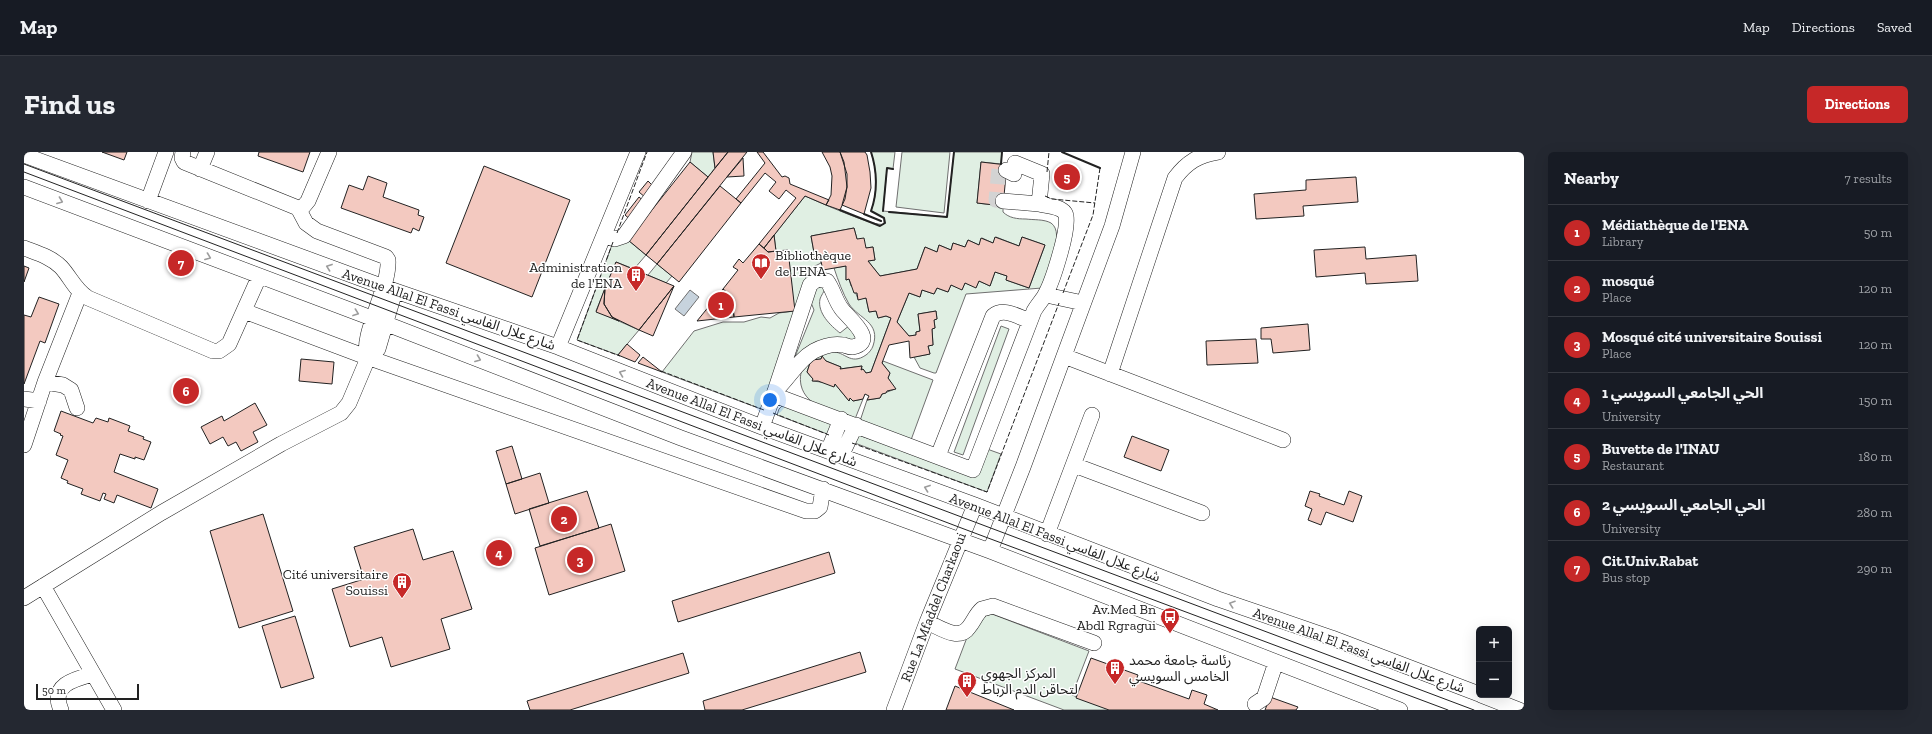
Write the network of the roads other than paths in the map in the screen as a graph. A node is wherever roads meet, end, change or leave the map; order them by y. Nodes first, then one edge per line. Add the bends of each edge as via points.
1 (166, 152) edge
2 (183, 152) edge
3 (207, 152) edge
4 (328, 152) edge
5 (638, 152) edge
6 (684, 152) edge
7 (1133, 152) edge
8 (1218, 152) edge
9 (24, 155) edge
10 (200, 169) junction
11 (1006, 170) tunnel mouth
12 (24, 187) edge
13 (148, 201) junction
14 (1003, 201) dead end
15 (1039, 204) junction
16 (298, 208) junction
17 (604, 236) junction
18 (24, 248) edge
19 (260, 277) junction
20 (390, 289) junction
21 (80, 293) junction
22 (1046, 295) junction
23 (1083, 303) junction
24 (244, 311) junction
25 (379, 321) junction
26 (1030, 321) junction
27 (558, 347) junction
28 (1064, 356) junction
29 (368, 358) junction
30 (1110, 374) junction
31 (45, 382) junction
32 (775, 393) junction
33 (31, 400) edge
34 (77, 408) dead end
35 (1092, 415) dead end
36 (841, 420) junction
37 (856, 425) junction
38 (762, 427) junction
39 (1283, 440) dead end
40 (24, 445) edge
41 (834, 454) junction
42 (938, 456) junction
43 (1074, 465) junction
44 (823, 489) junction
45 (974, 505) junction
46 (1202, 513) dead end
47 (1004, 517) junction
48 (1047, 534) junction
49 (959, 540) junction
50 (990, 551) junction
51 (43, 586) junction
52 (24, 598) edge
53 (927, 622) junction
54 (1094, 643) dead end
55 (1276, 662) junction
56 (93, 674) junction
57 (1476, 693) edge
58 (1488, 698) edge
59 (1256, 704) dead end
60 (1381, 706) edge
61 (61, 710) edge
62 (114, 710) edge
63 (894, 710) edge
64 (1400, 710) edge
65 (1519, 710) edge

1 - 13 street
2 - 10 street via 184,162
3 - 10 street
4 - 16 street via 308,201 303,207
5 - 17 street
6 - 17 street via 624,236 615,239
7 - 23 street via 1112,226
8 - 30 street via 1195,158 1175,178
9 - 13 street, Avenue Allal El Fassi شارع علال الفاسي
10 - 16 street
11 - 15 street via 1014,174 1016,163 1042,174
12 -> 19 street
20 -> 13 street, Avenue Allal El Fassi شارع علال الفاسي
14 - 15 street
15 - 22 street via 1060,209 1067,219 1063,244
16 - 20 street via 306,223 317,231 387,258
17 - 27 street
18 - 21 street via 56,263
19 - 24 street
19 -> 25 street
20 - 25 street
20 - 27 street, Avenue Allal El Fassi شارع علال الفاسي
21 - 24 street via 213,351 219,351 229,344
21 - 31 street
22 - 23 street
22 - 26 street via 1040,300
23 - 28 street
24 - 29 street
25 - 29 street via 366,345
25 -> 44 street via 681,438
26 - 42 street via 1005,312 992,316
26 - 42 street via 974,470
38 -> 27 street, Avenue Allal El Fassi شارع علال الفاسي
28 - 30 street
28 - 47 street
29 - 44 street via 806,511 815,511 820,507
29 - 51 street via 349,402 341,413 161,512
30 - 39 street
31 - 33 street
31 - 34 street via 63,385 71,390
32 - 32 street via 810,285 812,281 827,281 841,309 862,333 860,344 850,347 835,344 814,351
32 - 36 street
32 - 38 street
33 - 40 street
35 - 43 street
36 - 37 street
36 - 41 street
37 - 41 street
37 - 42 street
38 - 41 street, Avenue Allal El Fassi شارع علال الفاسي
45 -> 41 street, Avenue Allal El Fassi شارع علال الفاسي
43 - 46 street
43 - 48 street
44 - 49 street
45 - 47 street, Avenue Allal El Fassi شارع علال الفاسي
45 - 49 street, Rue La Mfaddel Charkaoui
47 - 48 street, Avenue Allal El Fassi شارع علال الفاسي
47 - 50 street
57 -> 48 street, Avenue Allal El Fassi شارع علال الفاسي
49 - 50 street
49 - 53 street, Rue La Mfaddel Charkaoui
50 - 55 street
51 - 52 street
51 - 56 street
53 - 54 street via 951,633 962,633 970,627 982,609 993,606
53 - 63 street, Rue La Mfaddel Charkaoui
55 - 59 street via 1264,698
55 - 60 street
56 - 61 street via 66,683 59,695
56 - 62 street
58 - 65 street, Avenue Allal El Fassi شارع علال الفاسي
60 - 64 street

